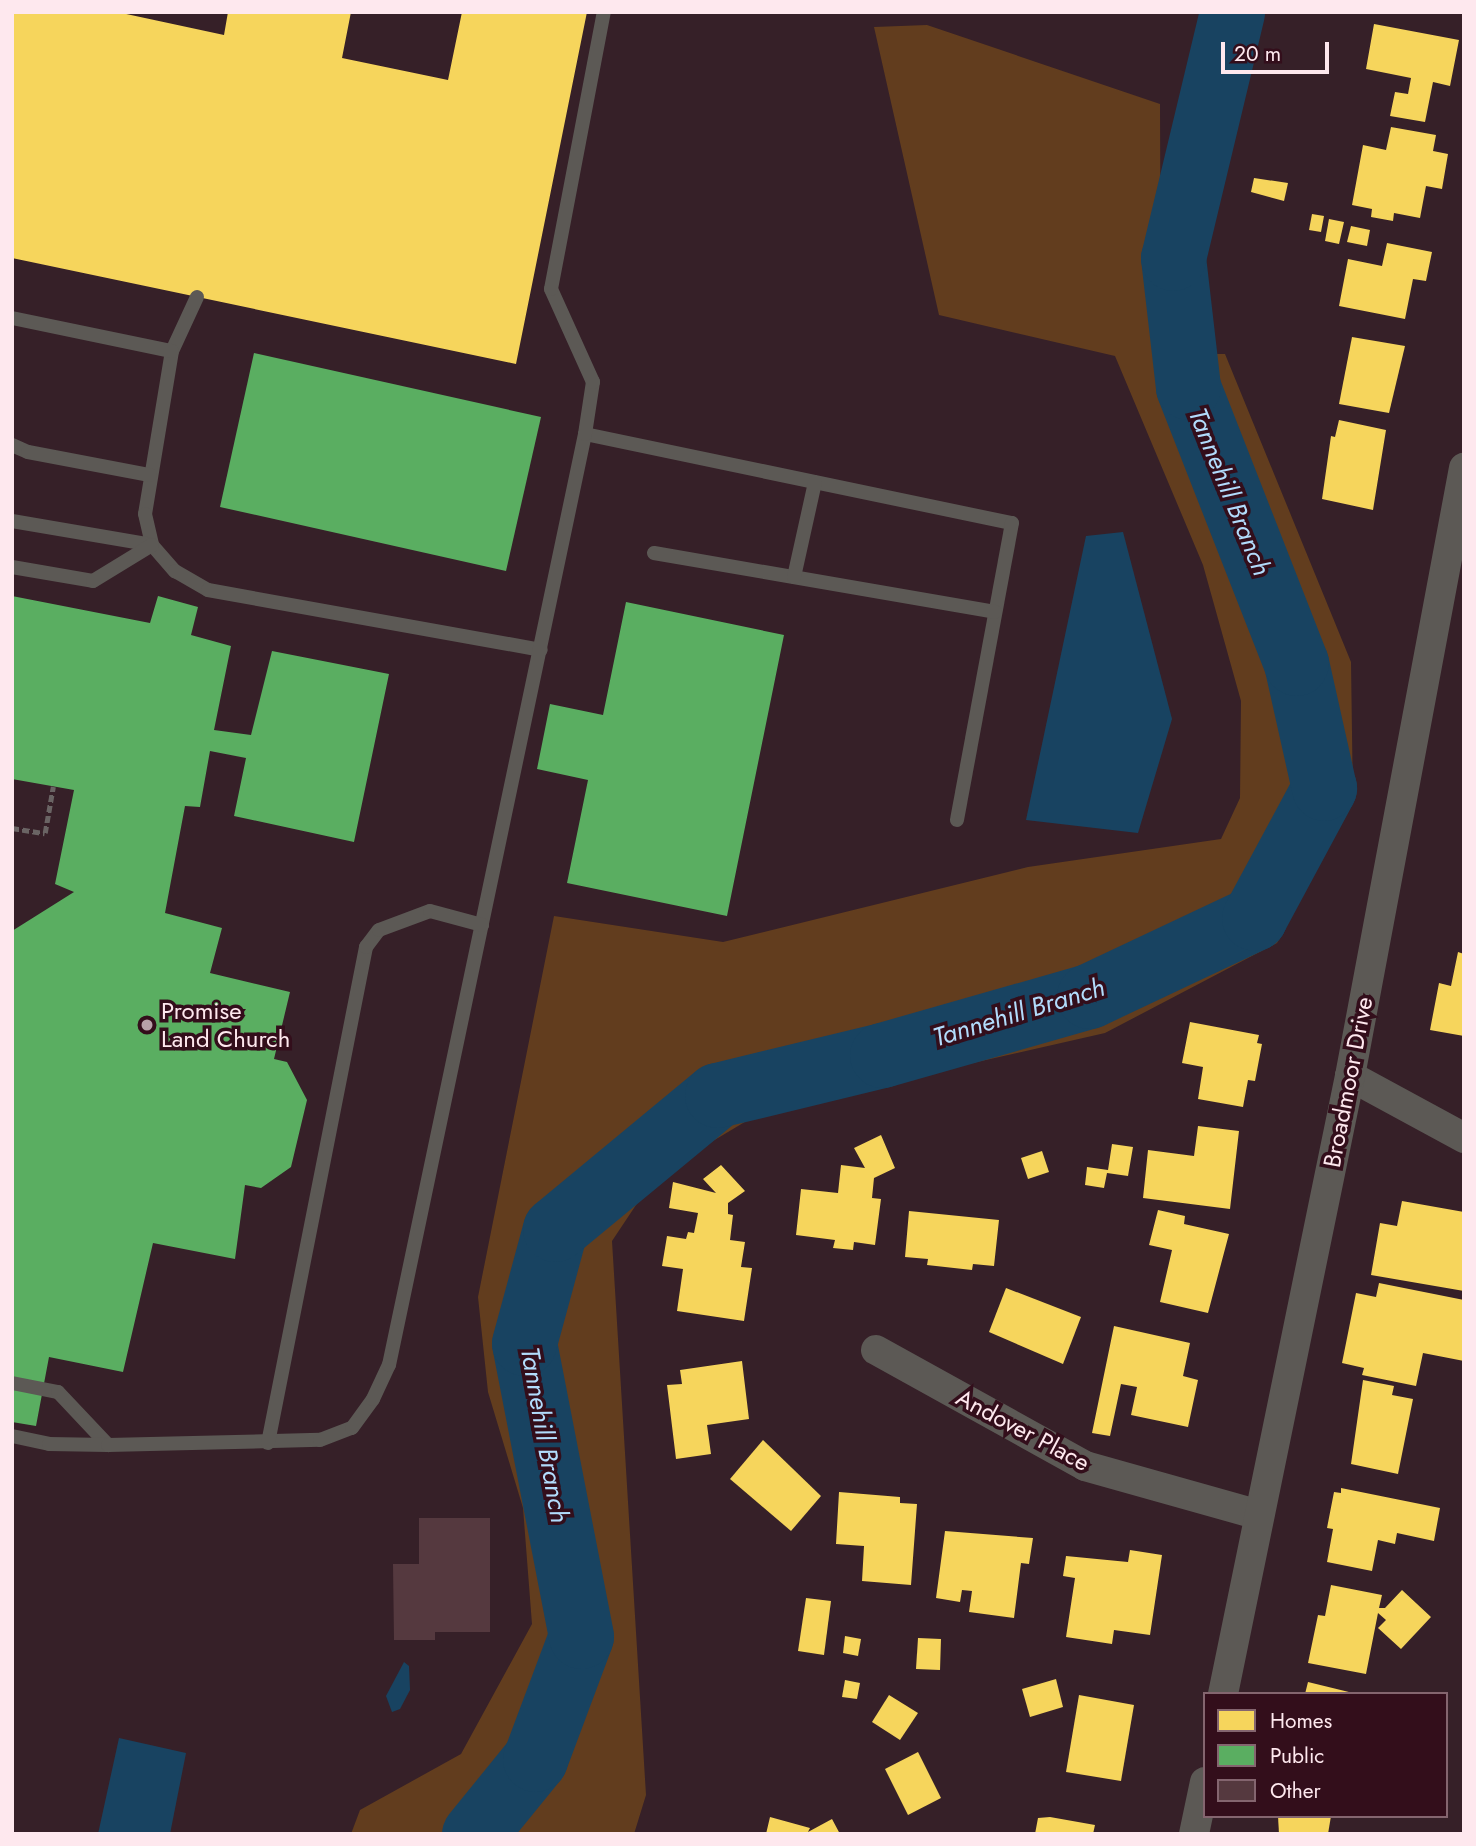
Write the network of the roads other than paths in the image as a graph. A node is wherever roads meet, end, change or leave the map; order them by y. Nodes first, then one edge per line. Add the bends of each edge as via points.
1 (604, 12) edge
2 (197, 297) dead end
3 (12, 318) edge
4 (172, 351) junction
5 (585, 433) junction
6 (12, 444) edge
7 (1464, 468) edge
8 (150, 475) junction
9 (816, 482) junction
10 (12, 522) edge
11 (152, 545) junction
12 (654, 553) dead end
13 (12, 567) edge
14 (794, 577) junction
15 (995, 612) junction
16 (541, 650) junction
17 (957, 820) dead end
18 (482, 925) junction
19 (1350, 1076) junction
20 (1464, 1138) edge
21 (876, 1350) dead end
22 (12, 1383) edge
23 (12, 1436) edge
24 (268, 1443) junction
25 (108, 1445) junction
26 (1259, 1514) junction
27 (1223, 1692) edge
28 (1203, 1791) edge
29 (1194, 1834) edge

1 - 5 lane via 551,289 593,382
2 - 4 lane
3 - 4 lane
4 - 8 lane
5 - 9 lane
5 - 16 lane
6 - 8 lane via 28,452
7 - 19 street, Broadmoor Drive
8 - 11 lane via 145,514
9 - 14 lane
9 - 15 lane via 1012,523
10 - 11 lane
11 - 13 lane via 93,581
11 - 16 lane via 175,571 208,590
12 - 14 lane
14 - 15 lane
15 - 17 lane
16 - 18 lane
18 - 24 lane via 389,1366 352,1428 320,1440
18 - 24 lane via 430,911 379,930 366,947
19 - 20 street
19 - 26 street, Broadmoor Drive
21 - 26 street, Andover Place via 1085,1466
22 - 25 lane via 58,1392
23 - 25 lane via 49,1444
24 - 25 lane
26 - 27 street, Broadmoor Drive
28 - 29 street

